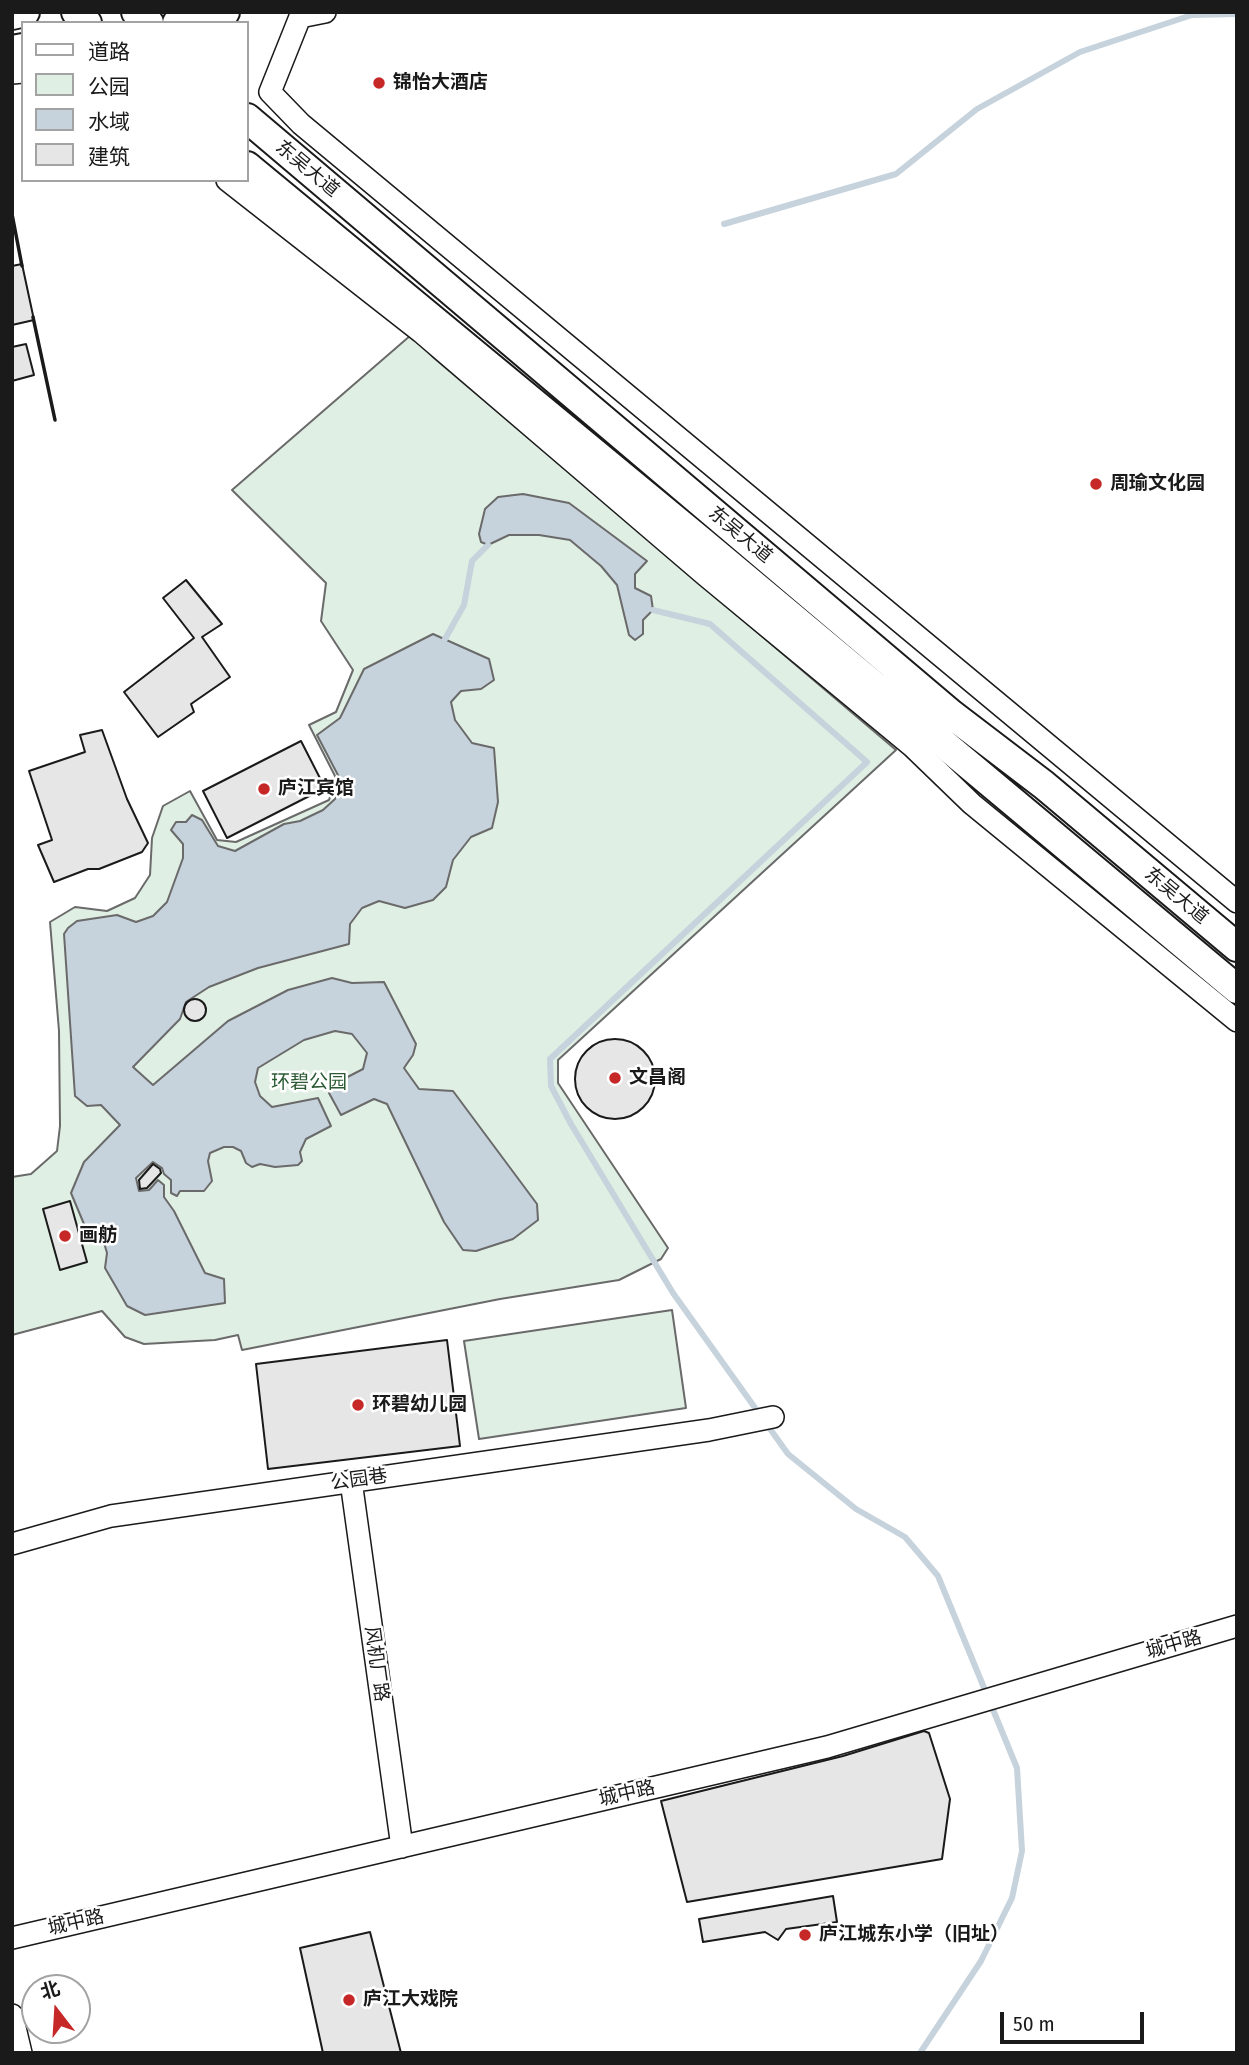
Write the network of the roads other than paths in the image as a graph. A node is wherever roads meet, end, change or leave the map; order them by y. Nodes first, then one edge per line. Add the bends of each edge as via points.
1 (26, 12) edge
2 (225, 12) edge
3 (325, 12) edge
4 (12, 15) edge
5 (186, 21) edge
6 (248, 119) edge
7 (248, 167) edge
8 (230, 182) edge
9 (1237, 902) edge
10 (1237, 947) edge
11 (1237, 989) edge
12 (1237, 1021) edge
13 (773, 1417) dead end
14 (351, 1481) junction
15 (12, 1544) edge
16 (1237, 1626) edge
17 (402, 1847) junction
18 (12, 1938) edge
19 (12, 2015) edge
20 (21, 2053) edge

1 - 4 main road
2 - 5 main road
3 - 9 street via 300,17 270,92 301,124
6 - 10 main road, 东吴大道 via 940,705 1044,785
7 - 11 main road, 东吴大道
8 - 12 street via 421,332 913,747 972,804
13 - 14 street, 公园巷
14 - 15 street, 公园巷 via 111,1516
14 - 17 street, 风机厂路
16 - 17 street, 城中路 via 827,1746
17 - 18 street, 城中路
19 - 20 street

